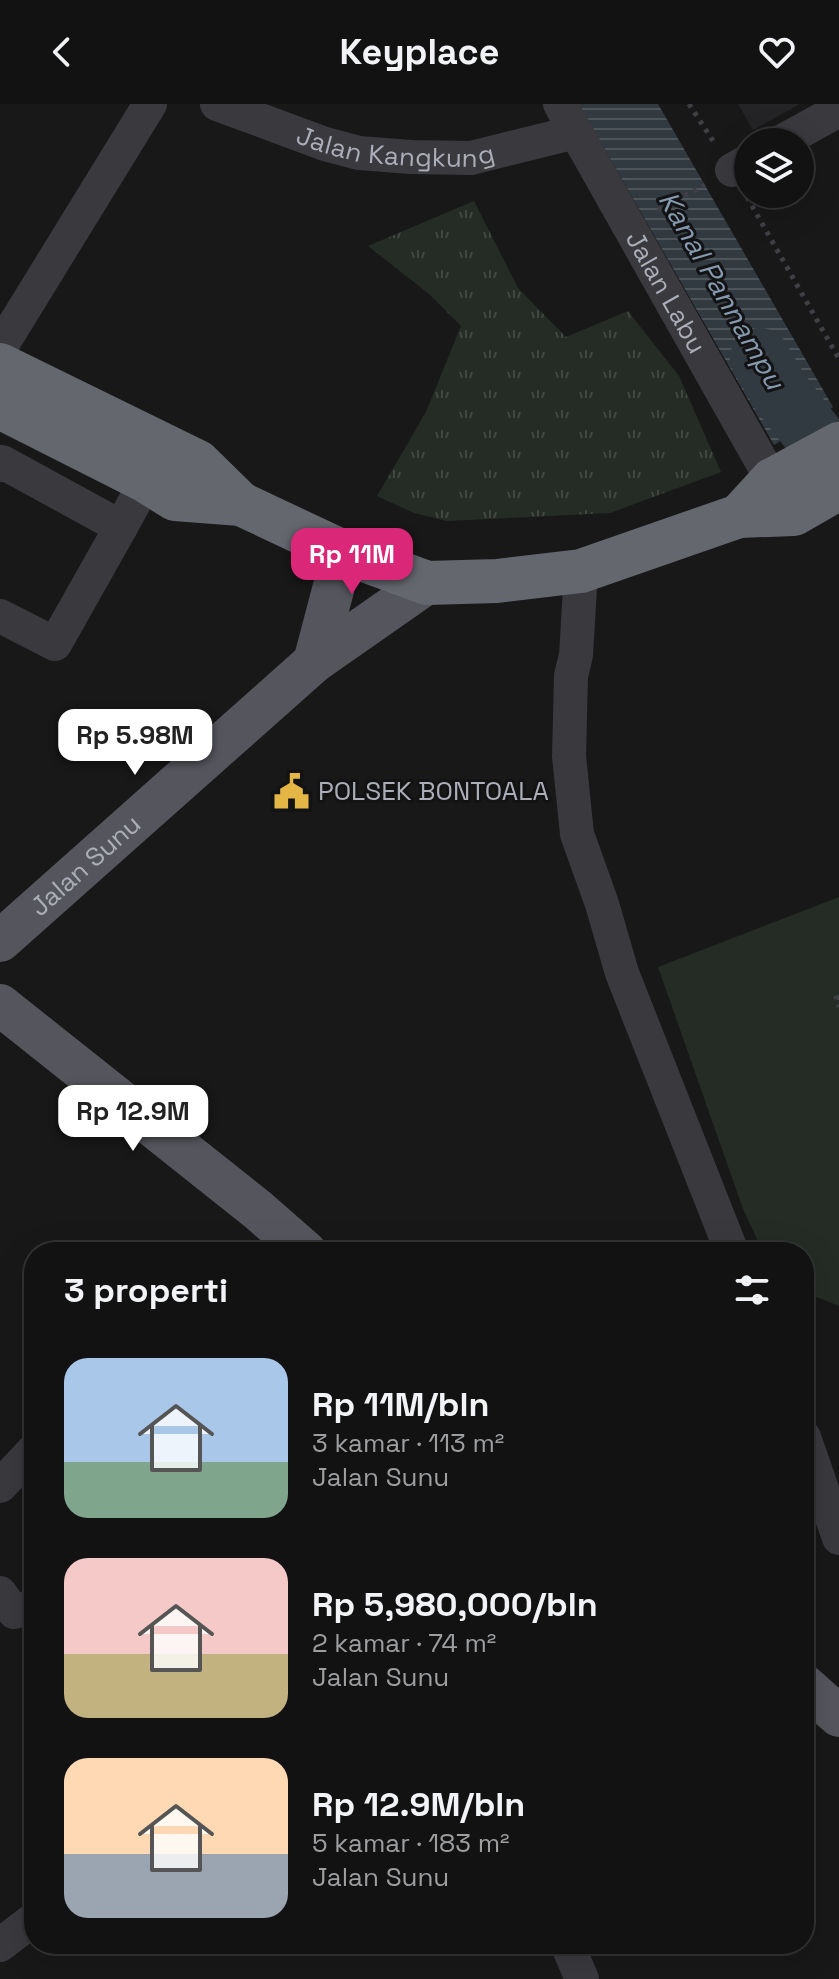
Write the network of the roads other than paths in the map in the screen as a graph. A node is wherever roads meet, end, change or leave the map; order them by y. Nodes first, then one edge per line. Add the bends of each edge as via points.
1 (150, 104) edge
2 (217, 104) edge
3 (839, 110) edge
4 (568, 118) edge
5 (806, 128) edge
6 (0, 348) edge
7 (0, 365) edge
8 (0, 407) edge
9 (0, 465) edge
10 (810, 478) edge
11 (146, 481) junction
12 (241, 504) junction
13 (121, 527) junction
14 (343, 552) junction
15 (581, 571) junction
16 (427, 583) junction
17 (0, 616) edge
18 (314, 662) junction
19 (0, 941) edge
20 (0, 1005) edge
21 (295, 1242) edge
22 (728, 1242) edge
23 (24, 1461) edge
24 (814, 1466) edge
25 (0, 1486) edge
26 (839, 1538) edge
27 (814, 1694) edge
28 (839, 1716) edge
29 (24, 1927) edge
30 (0, 1945) edge
31 (571, 1954) edge
32 (582, 1979) edge

1 - 6 street
2 - 4 street, Jalan Kangkung via 325,144 398,156 471,158
3 - 5 street
4 - 10 street, Jalan Labu
7 - 12 highway via 198,462
8 - 11 highway
9 - 13 street
10 - 15 highway via 739,516
11 - 12 highway via 175,499
11 - 13 street
12 - 14 highway
13 - 17 street via 55,644
14 - 16 highway
14 - 18 main road
15 - 16 highway
15 - 22 street via 569,756 577,834 622,973
16 - 18 main road, Jalan Sunu
18 - 19 main road, Jalan Sunu
20 - 21 main road
23 - 25 street
24 - 26 street
27 - 28 main road
29 - 30 street
31 - 32 street

